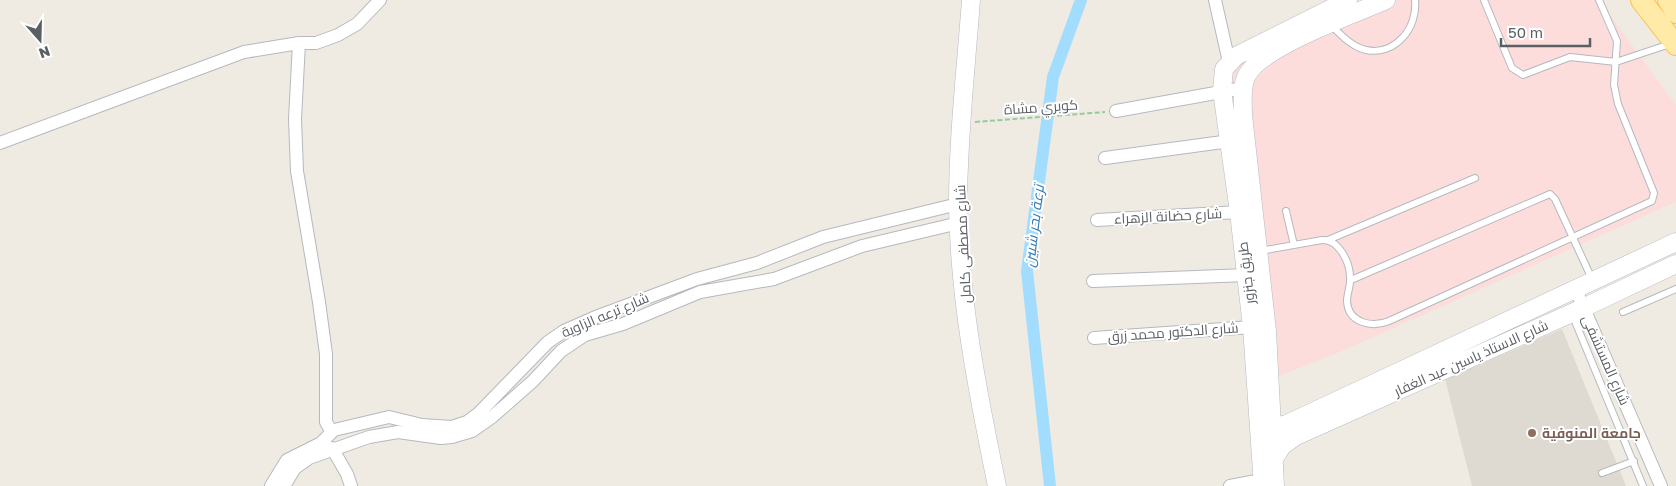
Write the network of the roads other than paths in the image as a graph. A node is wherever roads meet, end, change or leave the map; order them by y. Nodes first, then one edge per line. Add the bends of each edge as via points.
1 (380, 0) edge
2 (971, 0) edge
3 (1215, 0) edge
4 (1348, 0) edge
5 (1386, 0) edge
6 (1415, 0) edge
7 (1484, 0) edge
8 (1599, 0) edge
9 (1641, 0) edge
10 (1668, 0) edge
11 (1326, 11) edge
12 (1676, 12) edge
13 (299, 43) junction
14 (1675, 43) edge
15 (1229, 62) junction
16 (1616, 62) junction
17 (1245, 82) junction
18 (1222, 91) junction
19 (1116, 111) dead end
20 (1230, 141) junction
21 (0, 143) edge
22 (1104, 158) dead end
23 (1475, 178) dead end
24 (958, 204) junction
25 (1286, 211) dead end
26 (1240, 212) junction
27 (1097, 220) dead end
28 (959, 223) junction
29 (1573, 238) junction
30 (1328, 240) junction
31 (1676, 242) edge
32 (1294, 245) junction
33 (1259, 251) junction
34 (1676, 264) edge
35 (1247, 275) junction
36 (1350, 280) junction
37 (1593, 280) junction
38 (1093, 281) dead end
39 (1576, 288) junction
40 (1676, 289) edge
41 (1577, 310) junction
42 (1624, 312) dead end
43 (1252, 326) junction
44 (1094, 338) dead end
45 (1469, 338) junction
46 (1478, 355) junction
47 (1272, 423) junction
48 (334, 430) junction
49 (332, 448) junction
50 (1274, 460) junction
51 (1634, 460) junction
52 (1602, 473) dead end
53 (1267, 484) edge
54 (271, 486) edge
55 (284, 486) edge
56 (351, 486) edge
57 (997, 486) edge
58 (1230, 486) edge
59 (1644, 486) edge
60 (1661, 486) edge

1 - 13 street via 357,24 338,35 316,43
2 - 24 main road, شارع مصطفى كامل
3 - 15 street
4 - 11 main road
5 - 11 main road
6 - 11 lane via 1413,18 1402,40 1378,51 1364,50 1342,36
7 - 16 lane via 1512,68 1518,74 1528,75 1570,57
8 - 16 lane via 1616,35
9 - 14 main road
10 - 12 main road
11 - 15 main road
11 - 17 main road via 1252,67
13 - 21 street via 244,52 217,61
13 - 48 street via 295,119 297,171 320,302 326,354 326,422
14 - 16 lane
15 - 18 main road, طريق جنزور via 1224,70
16 - 29 lane via 1614,85 1618,104 1654,197 1648,203
17 - 18 street
17 - 33 main road, طريق جنزور via 1243,115
18 - 19 street
18 - 20 main road, طريق جنزور
20 - 22 street
20 - 26 main road, طريق جنزور
23 - 30 lane
24 - 28 main road, شارع مصطفى كامل
24 - 48 street, شارع ترعه الزاوية via 823,237 757,263 697,278 564,331 548,342 479,413 459,425 436,427 389,417
25 - 32 lane
26 - 27 street, شارع حضانة الزهراء
26 - 35 main road, طريق جنزور
28 - 49 street, شارع ترعه الزاوية via 862,246 774,279 700,292 623,324 585,335 560,351 533,381 492,417 462,435 441,438 390,432
28 - 57 main road, شارع مصطفى كامل via 966,309
29 - 36 lane via 1553,196 1546,194
29 - 36 lane via 1382,324 1367,324 1354,317 1347,303
29 - 37 lane
30 - 32 lane
30 - 36 lane via 1340,250 1348,265
31 - 37 main road, شارع الاستاذ ياسين عبد الغفار
32 - 33 lane
33 - 47 main road, طريق جنزور
34 - 41 main road, شارع الاستاذ ياسين عبد الغفار
35 - 38 street
35 - 43 main road, طريق جنزور
37 - 39 main road, شارع الاستاذ ياسين عبد الغفار
39 - 41 street, شارع المستشفى
39 - 45 main road, شارع الاستاذ ياسين عبد الغفار
40 - 42 lane
41 - 46 main road, شارع الاستاذ ياسين عبد الغفار
41 - 51 lane
41 - 60 street, شارع المستشفى
43 - 44 street, شارع الدكتور محمد زرق
43 - 53 main road, طريق جنزور
45 - 46 main road
45 - 47 main road, شارع الاستاذ ياسين عبد الغفار via 1287,424
46 - 50 main road, شارع الاستاذ ياسين عبد الغفار via 1296,436 1282,446
47 - 50 main road, طريق جنزور
48 - 54 street, شارع ترعه الزاوية via 321,443 287,460
49 - 55 street, شارع ترعه الزاوية via 302,463
49 - 56 street
50 - 53 main road, طريق جنزور
51 - 52 lane
51 - 59 lane
53 - 58 street

